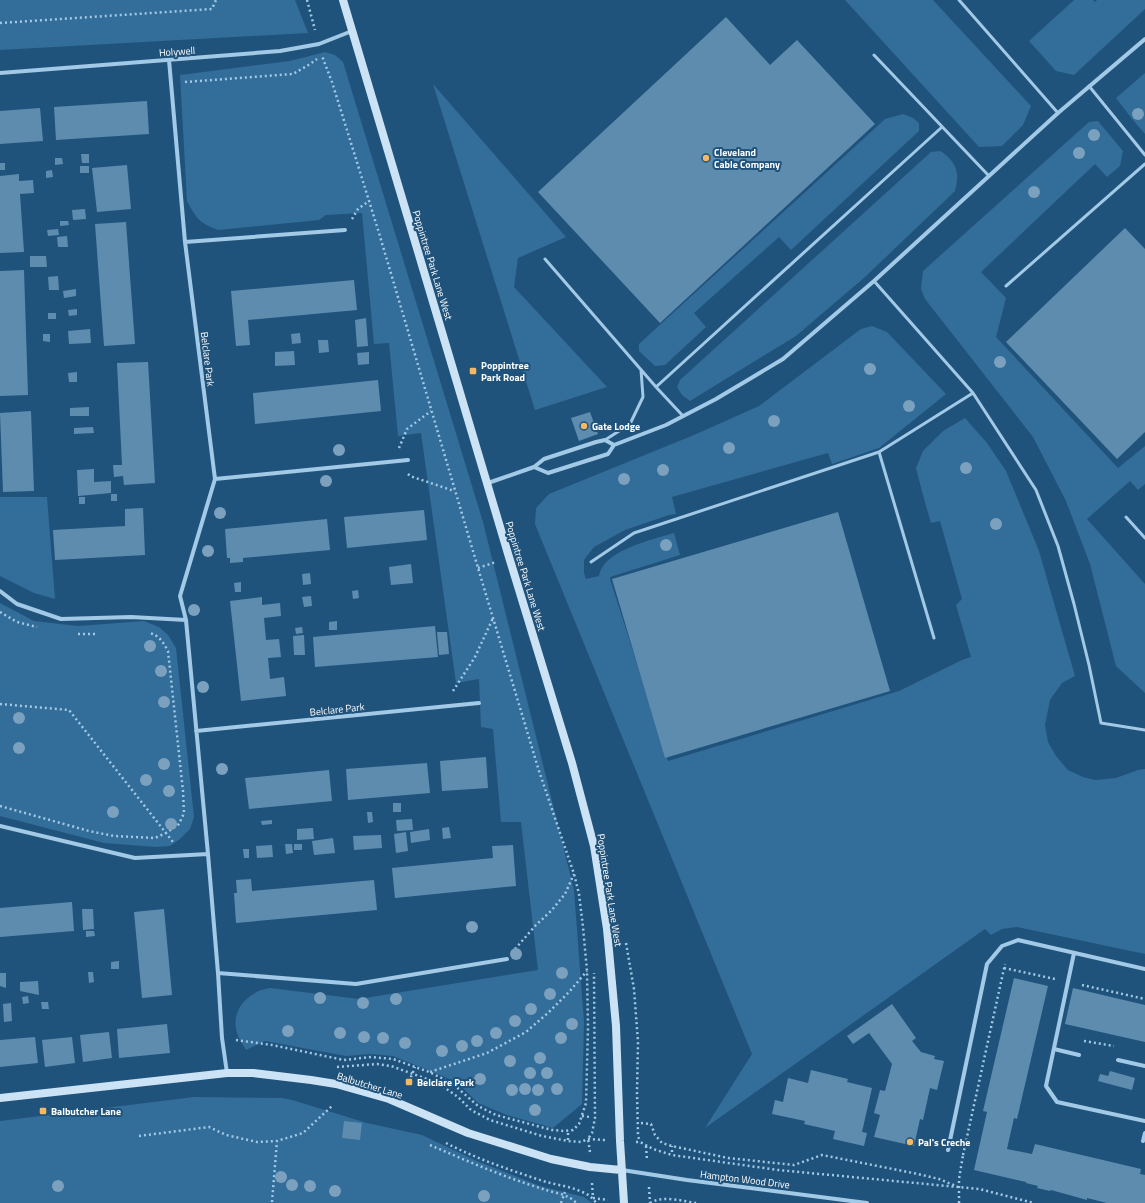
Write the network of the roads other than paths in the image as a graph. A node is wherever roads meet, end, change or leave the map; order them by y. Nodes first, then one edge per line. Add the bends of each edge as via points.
1 (343, 0) edge
2 (959, 0) edge
3 (352, 31) junction
4 (1145, 39) edge
5 (874, 55) dead end
6 (169, 60) junction
7 (0, 73) edge
8 (1089, 86) junction
9 (1058, 113) junction
10 (942, 127) junction
11 (1145, 155) edge
12 (1145, 164) edge
13 (989, 176) junction
14 (345, 230) road end
15 (185, 242) junction
16 (545, 259) dead end
17 (874, 281) junction
18 (1006, 286) dead end
19 (641, 369) junction
20 (656, 387) junction
21 (973, 393) junction
22 (683, 416) junction
23 (605, 440) junction
24 (614, 445) junction
25 (879, 452) junction
26 (408, 460) dead end
27 (534, 467) junction
28 (215, 479) junction
29 (488, 483) junction
30 (1126, 517) dead end
31 (1145, 538) edge
32 (591, 562) dead end
33 (0, 591) edge
34 (186, 620) junction
35 (934, 638) dead end
36 (479, 703) dead end
37 (1145, 730) edge
38 (196, 731) junction
39 (0, 826) edge
40 (208, 854) junction
41 (1074, 953) junction
42 (508, 959) road end
43 (1145, 969) edge
44 (218, 973) junction
45 (1054, 1049) junction
46 (1079, 1055) road end
47 (1118, 1060) road end
48 (1145, 1066) edge
49 (227, 1073) junction
50 (0, 1098) edge
51 (1145, 1121) edge
52 (1145, 1134) edge
53 (1143, 1141) dead end
54 (948, 1150) road end
55 (622, 1170) junction
56 (624, 1203) edge
57 (867, 1203) edge

1 - 3 street, Poppintree Park Lane West
2 - 9 lane
3 - 6 street, Holywell via 319,44 280,51
3 - 29 street, Poppintree Park Lane West
4 - 8 street
5 - 10 lane
6 - 7 street, Holywell
6 - 15 street, Belclare Park
8 - 9 street
8 - 11 lane
9 - 13 street
10 - 13 lane
10 - 20 lane
12 - 18 lane
13 - 17 street
14 - 15 street
15 - 28 street, Belclare Park
16 - 19 lane
17 - 21 lane
17 - 22 street via 783,358 716,400
19 - 20 lane
19 - 23 lane via 643,397 630,424
20 - 22 lane
21 - 25 lane
21 - 37 lane via 1036,490 1058,546 1101,723
22 - 24 street
23 - 24 street
23 - 27 street via 544,459
24 - 27 street via 608,454 548,473
25 - 32 lane via 634,533
25 - 35 lane
26 - 28 street
27 - 29 street
28 - 34 street, Belclare Park via 180,596
29 - 55 street, Poppintree Park Lane West via 572,763 594,846 607,929 615,1019
30 - 31 lane
33 - 34 street via 17,604 61,619 131,617
34 - 38 street, Belclare Park
36 - 38 street, Belclare Park
38 - 40 street, Belclare Park
39 - 40 street via 135,858
40 - 44 street, Belclare Park
41 - 43 street
41 - 45 street
41 - 54 street via 1018,940 1002,946 987,964
42 - 44 street via 356,984
44 - 49 street, Belclare Park
45 - 46 street
45 - 51 street via 1046,1086 1057,1102
47 - 48 street
49 - 50 street, Balbutcher Lane
49 - 55 street, Balbutcher Lane via 254,1073 336,1084 390,1099 468,1133 551,1159
52 - 53 street
55 - 56 street
55 - 57 street, Hampton Wood Drive

